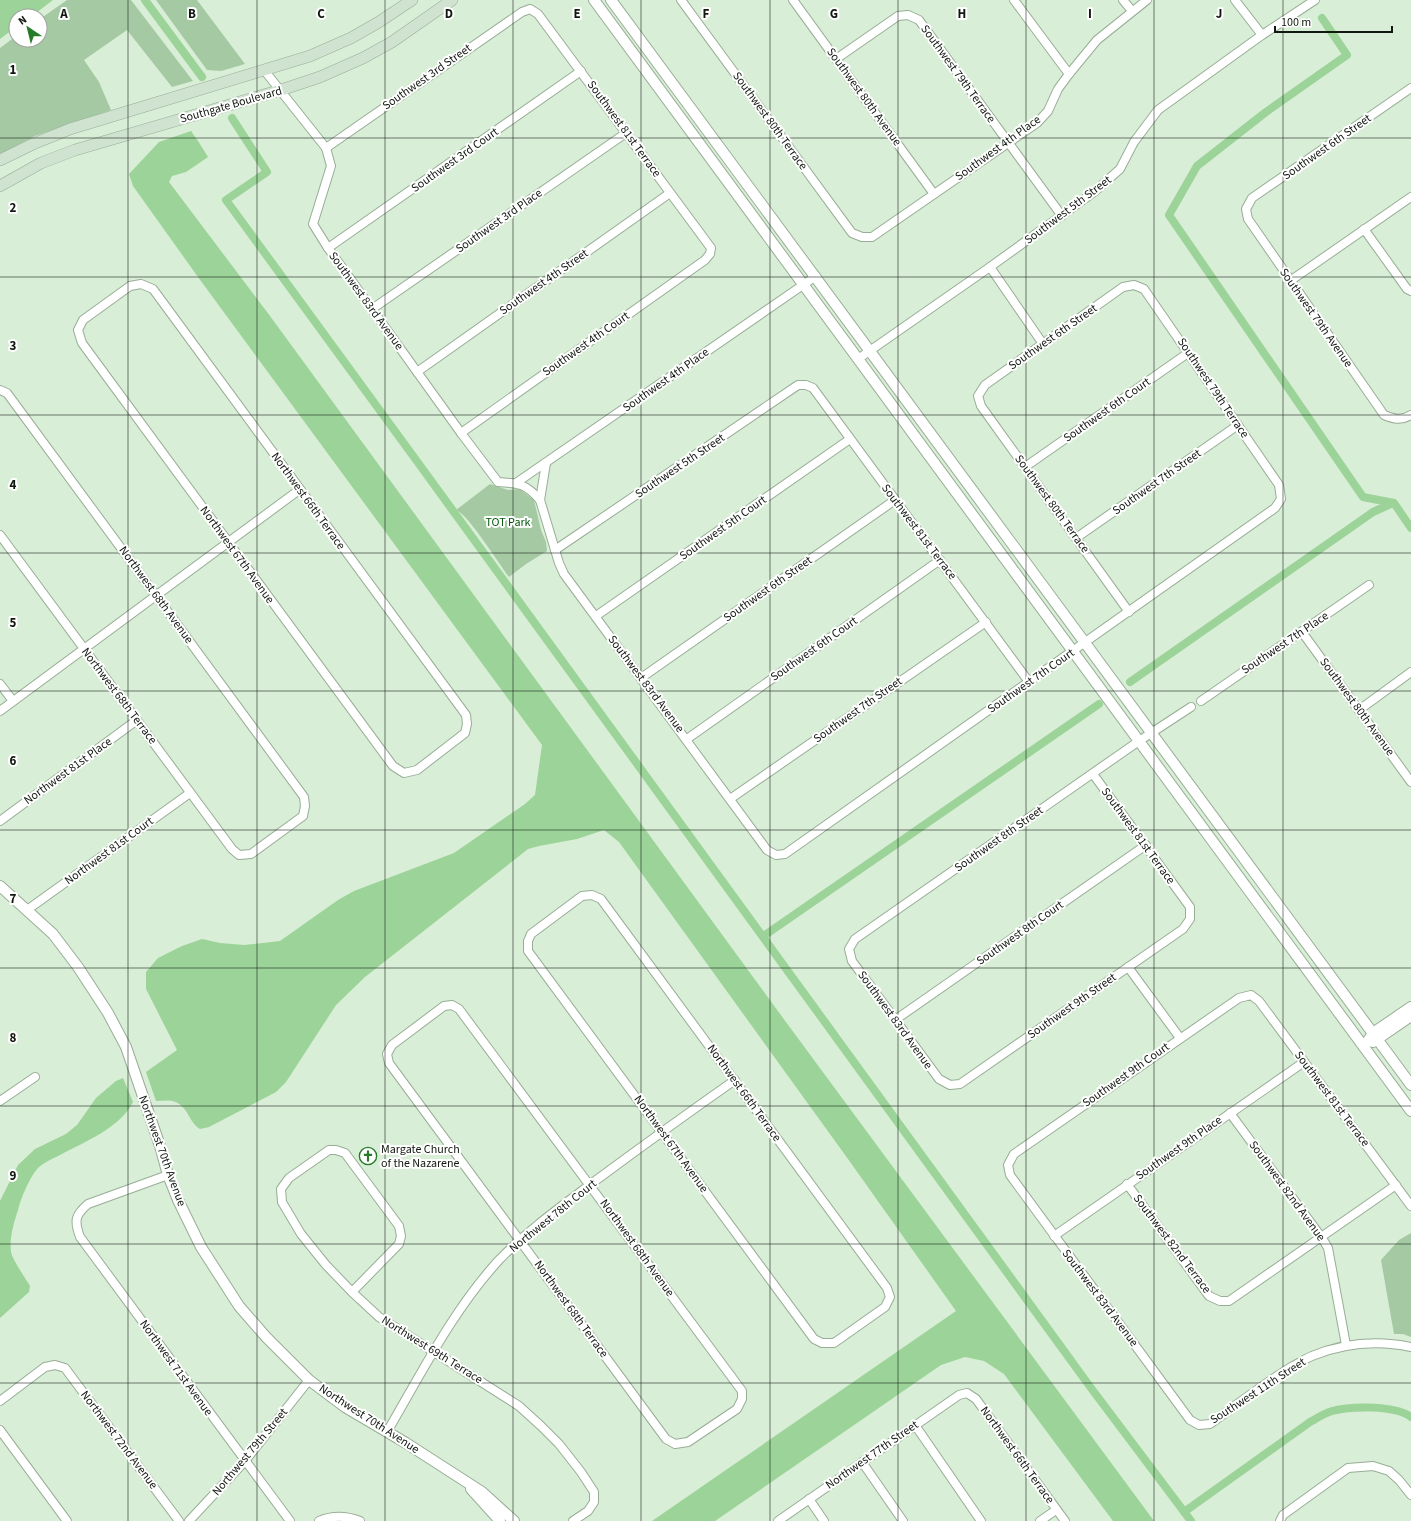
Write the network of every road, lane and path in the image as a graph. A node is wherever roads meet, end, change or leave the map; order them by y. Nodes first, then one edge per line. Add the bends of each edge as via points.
1 (412, 0) edge
2 (452, 0) edge
3 (594, 0) edge
4 (611, 0) edge
5 (681, 0) edge
6 (793, 0) edge
7 (1014, 0) edge
8 (1123, 0) edge
9 (1147, 0) edge
10 (1235, 0) edge
11 (1315, 0) edge
12 (530, 9) joint
13 (1132, 12) junction
14 (1262, 35) junction
15 (836, 59) junction
16 (264, 70) junction
17 (581, 71) junction
18 (1069, 74) junction
19 (1411, 88) edge
20 (281, 90) junction
21 (626, 132) junction
22 (1008, 142) junction
23 (326, 148) junction
24 (0, 160) edge
25 (0, 186) edge
26 (670, 193) junction
27 (934, 194) junction
28 (1411, 196) edge
29 (1246, 209) joint
30 (1062, 216) junction
31 (1364, 230) junction
32 (862, 237) joint
33 (328, 248) junction
34 (710, 254) joint
35 (990, 267) junction
36 (816, 276) junction
37 (1290, 280) junction
38 (804, 285) junction
39 (1134, 285) joint
40 (1411, 291) edge
41 (372, 309) junction
42 (78, 330) joint
43 (1044, 344) junction
44 (870, 350) junction
45 (1188, 353) junction
46 (858, 359) junction
47 (417, 372) junction
48 (806, 385) joint
49 (0, 390) edge
50 (978, 396) joint
51 (1411, 415) edge
52 (1238, 426) junction
53 (461, 433) junction
54 (850, 439) junction
55 (546, 463) junction
56 (1026, 467) junction
57 (516, 483) junction
58 (300, 490) junction
59 (1281, 499) joint
60 (540, 500) junction
61 (895, 500) junction
62 (0, 535) edge
63 (1076, 538) junction
64 (228, 543) junction
65 (555, 550) junction
66 (940, 560) junction
67 (1369, 585) dead end
68 (156, 596) junction
69 (1129, 612) junction
70 (596, 616) junction
71 (986, 622) junction
72 (1302, 632) junction
73 (1085, 642) junction
74 (84, 649) junction
75 (1073, 651) junction
76 (1411, 672) edge
77 (640, 678) junction
78 (1029, 682) junction
79 (0, 684) edge
80 (13, 701) junction
81 (1201, 701) dead end
82 (1191, 707) dead end
83 (1359, 710) junction
84 (0, 711) edge
85 (137, 720) junction
86 (1152, 734) junction
87 (687, 739) junction
88 (1139, 741) junction
89 (404, 773) joint
90 (1093, 774) junction
91 (1411, 781) edge
92 (190, 792) junction
93 (730, 799) junction
94 (0, 821) edge
95 (1146, 845) junction
96 (240, 855) joint
97 (776, 855) joint
98 (0, 886) edge
99 (27, 910) junction
100 (1190, 919) joint
101 (528, 941) joint
102 (849, 949) joint
103 (1128, 967) junction
104 (1251, 995) joint
105 (1411, 1006) edge
106 (1411, 1016) edge
107 (895, 1020) junction
108 (1375, 1036) junction
109 (1180, 1038) junction
110 (1364, 1047) junction
111 (387, 1054) joint
112 (1304, 1062) junction
113 (35, 1077) dead end
114 (735, 1080) junction
115 (950, 1085) joint
116 (1411, 1085) edge
117 (0, 1100) edge
118 (1411, 1111) edge
119 (1230, 1113) junction
120 (662, 1131) junction
121 (1008, 1165) joint
122 (168, 1175) junction
123 (1127, 1184) junction
124 (590, 1185) junction
125 (1396, 1185) junction
126 (1411, 1206) edge
127 (1054, 1236) junction
128 (1322, 1238) junction
129 (520, 1240) junction
130 (352, 1292) junction
131 (822, 1343) joint
132 (1346, 1345) junction
133 (1411, 1347) edge
134 (434, 1351) junction
135 (309, 1380) junction
136 (967, 1393) joint
137 (0, 1401) edge
138 (915, 1425) junction
139 (1199, 1425) joint
140 (0, 1430) edge
141 (387, 1432) junction
142 (675, 1444) joint
143 (245, 1461) junction
144 (862, 1462) junction
145 (463, 1480) junction
146 (1411, 1495) edge
147 (809, 1499) junction
148 (1056, 1510) junction
149 (67, 1521) edge
150 (179, 1521) edge
151 (189, 1521) edge
152 (290, 1521) edge
153 (319, 1521) edge
154 (360, 1521) edge
155 (500, 1521) edge
156 (514, 1521) edge
157 (573, 1521) edge
158 (778, 1521) edge
159 (824, 1521) edge
160 (903, 1521) edge
161 (981, 1521) edge
162 (1040, 1521) edge
163 (1065, 1521) edge
164 (1280, 1521) edge

1 - 16 main road, Southgate Boulevard via 351,38 310,56
2 - 20 main road, Southgate Boulevard via 392,42 363,58 320,77
3 - 38 street
4 - 36 street
5 - 32 street, Southwest 80th Terrace via 852,233
6 - 15 street, Southwest 80th Avenue
7 - 18 street
8 - 13 street
9 - 13 street, Southwest 4th Place
10 - 14 street
11 - 14 street, Southwest 5th Street
12 - 17 street, Southwest 81st Terrace via 538,14
12 - 23 street, Southwest 3rd Street via 522,12
13 - 18 street, Southwest 4th Place via 1097,40
14 - 30 street, Southwest 5th Street via 1158,110 1134,142 1120,169
15 - 22 street, Southwest 79th Terrace via 898,16 908,15 919,20
15 - 27 street, Southwest 80th Avenue
16 - 20 street, Southwest 83rd Avenue
16 - 24 main road, Southgate Boulevard via 70,129
17 - 21 street, Southwest 81st Terrace
17 - 33 street, Southwest 3rd Court
18 - 22 street, Southwest 4th Place via 1048,110
19 - 29 street, Southwest 6th Street via 1252,198
20 - 23 street, Southwest 83rd Avenue
20 - 25 main road, Southgate Boulevard via 75,150 41,163
21 - 26 street, Southwest 81st Terrace
21 - 41 street, Southwest 3rd Place
22 - 27 street, Southwest 4th Place
22 - 30 street, Southwest 79th Terrace
23 - 33 street, Southwest 83rd Avenue via 331,166 313,224
26 - 34 street, Southwest 81st Terrace via 711,248
26 - 47 street, Southwest 4th Street
27 - 32 street, Southwest 4th Place via 872,237
28 - 31 street
29 - 37 street, Southwest 79th Avenue via 1248,219
30 - 35 street, Southwest 5th Street
31 - 37 street
31 - 40 street
33 - 41 street, Southwest 83rd Avenue
34 - 53 street, Southwest 4th Court via 699,265
35 - 43 street
35 - 44 street, Southwest 5th Street
36 - 38 street, Southwest 4th Place
36 - 44 street
37 - 51 street, Southwest 79th Avenue via 1384,415 1395,420 1405,419
38 - 46 street
38 - 55 street, Southwest 4th Place
39 - 43 street, Southwest 6th Street via 1123,287
39 - 45 street, Southwest 79th Terrace via 1144,289
41 - 47 street, Southwest 83rd Avenue
42 - 58 street, Northwest 66th Terrace via 84,320 130,286 141,284 153,289
42 - 64 street, Northwest 67th Avenue via 82,343
43 - 50 street, Southwest 6th Street via 985,384
44 - 46 street, Southwest 5th Street
44 - 73 street
45 - 52 street, Southwest 79th Terrace
45 - 56 street, Southwest 6th Court
46 - 75 street
47 - 53 street, Southwest 83rd Avenue
48 - 54 street, Southwest 81st Terrace via 813,388
48 - 65 street, Southwest 5th Street via 798,385
49 - 68 street, Northwest 68th Avenue via 8,393
50 - 56 street, Southwest 80th Terrace via 981,406
52 - 59 street, Southwest 79th Terrace via 1279,485
52 - 63 street, Southwest 7th Street
53 - 57 street, Southwest 83rd Avenue via 498,482
54 - 61 street, Southwest 81st Terrace
54 - 70 street, Southwest 5th Court
55 - 57 street, Southwest 4th Place
55 - 60 street, Southwest 83rd Avenue
56 - 63 street, Southwest 80th Terrace
57 - 60 street, Southwest 83rd Avenue via 530,489
58 - 64 street
58 - 89 street, Northwest 66th Terrace via 466,715 465,733 417,770
59 - 69 street, Southwest 7th Court via 1275,508
60 - 65 street, Southwest 83rd Avenue
61 - 66 street, Southwest 81st Terrace
61 - 77 street, Southwest 6th Street
62 - 74 street, Northwest 68th Terrace
63 - 69 street, Southwest 80th Terrace
64 - 68 street
64 - 89 street, Northwest 67th Avenue via 392,766
65 - 70 street, Southwest 83rd Avenue via 564,574
66 - 71 street, Southwest 81st Terrace
66 - 87 street, Southwest 6th Court
67 - 72 street, Southwest 7th Place
68 - 74 street
68 - 96 street, Northwest 68th Avenue via 304,797 303,816 251,854
69 - 73 street, Southwest 7th Court
70 - 77 street, Southwest 83rd Avenue
71 - 78 street, Southwest 81st Terrace
71 - 93 street, Southwest 7th Street
72 - 81 street, Southwest 7th Place
72 - 83 street, Southwest 80th Avenue
73 - 75 street, Southwest 7th Court
73 - 86 street
74 - 80 street
74 - 85 street, Northwest 68th Terrace
75 - 78 street, Southwest 7th Court
75 - 88 street
76 - 83 street
77 - 87 street, Southwest 83rd Avenue
78 - 97 street, Southwest 7th Court via 785,854
79 - 80 street
80 - 84 street
82 - 86 street
83 - 91 street, Southwest 80th Avenue
85 - 92 street, Northwest 68th Terrace
85 - 94 street, Northwest 81st Place
86 - 88 street, Southwest 8th Street
86 - 108 street
87 - 93 street, Southwest 83rd Avenue
88 - 90 street, Southwest 8th Street
88 - 110 street
90 - 95 street, Southwest 81st Terrace
90 - 102 street, Southwest 8th Street via 855,939
92 - 96 street, Northwest 68th Terrace via 232,849
92 - 99 street, Northwest 81st Court
93 - 97 street, Southwest 83rd Avenue via 767,850
95 - 100 street, Southwest 81st Terrace via 1190,907
95 - 107 street, Southwest 8th Court
98 - 99 street, Northwest 70th Avenue
99 - 122 street, Northwest 70th Avenue via 53,934 108,1013 126,1047
100 - 103 street, Southwest 9th Street via 1183,929
101 - 114 street, Northwest 66th Terrace via 532,934 582,896 592,895 602,899
101 - 120 street, Northwest 67th Avenue via 528,951
102 - 107 street, Southwest 83rd Avenue via 852,961
103 - 109 street
103 - 115 street, Southwest 9th Street via 960,1084
104 - 109 street, Southwest 9th Court via 1239,998
104 - 112 street, Southwest 81st Terrace via 1259,1001
105 - 108 street
106 - 108 street
107 - 115 street, Southwest 83rd Avenue via 939,1079
108 - 110 street
108 - 116 street
109 - 121 street, Southwest 9th Court via 1014,1154
110 - 118 street
111 - 124 street, Northwest 68th Avenue via 392,1045 444,1006 452,1005 459,1009
111 - 129 street, Northwest 68th Terrace via 389,1063
112 - 119 street, Southwest 9th Place
112 - 125 street, Southwest 81st Terrace
113 - 117 street
114 - 120 street, Northwest 78th Court
114 - 131 street, Northwest 66th Terrace via 888,1288 890,1297 885,1307 834,1342
119 - 123 street, Southwest 9th Place
119 - 128 street, Southwest 82nd Avenue
120 - 124 street, Northwest 78th Court
120 - 131 street, Northwest 67th Avenue via 814,1339
121 - 127 street, Southwest 83rd Avenue via 1010,1175
122 - 135 street, Northwest 70th Avenue via 201,1247 239,1306
122 - 143 street, Northwest 71st Avenue via 88,1204 80,1210 76,1218 76,1228 80,1237
123 - 127 street, Southwest 9th Place
123 - 128 street, Southwest 82nd Terrace via 1209,1296 1220,1301 1229,1301
124 - 129 street, Northwest 78th Court
124 - 142 street, Northwest 68th Avenue via 742,1391 742,1399 737,1409 688,1442
125 - 126 street, Southwest 81st Terrace
125 - 128 street
127 - 139 street, Southwest 83rd Avenue via 1190,1420
128 - 132 street, Southwest 82nd Avenue via 1328,1248
129 - 134 street, Northwest 78th Court via 471,1295
129 - 142 street, Northwest 68th Terrace via 666,1439
130 - 130 street, Northwest 69th Terrace via 301,1234 282,1202 281,1189 289,1178 329,1150 345,1153 399,1226 401,1236 399,1244
130 - 134 street, Northwest 69th Terrace via 379,1317
132 - 133 street, Southwest 11th Street via 1365,1342
132 - 139 street, Southwest 11th Street via 1311,1356 1280,1374 1210,1424
134 - 141 street, Northwest 78th Court
134 - 157 street, Northwest 69th Terrace via 518,1406 559,1444 594,1492 594,1502 588,1511
135 - 141 street, Northwest 70th Avenue via 345,1407
135 - 143 street, Northwest 79th Street
136 - 138 street, Northwest 77th Street via 959,1395
136 - 148 street, Northwest 66th Terrace via 976,1399
137 - 150 street, Northwest 72nd Avenue via 45,1366 55,1364 65,1368
138 - 144 street, Northwest 77th Street
138 - 161 street
140 - 149 street
141 - 145 street, Northwest 70th Avenue
143 - 151 street, Northwest 79th Street
143 - 152 street, Northwest 71st Avenue
144 - 147 street, Northwest 77th Street
144 - 160 street
145 - 155 street, Northwest 70th Avenue
145 - 156 street, Northwest 70th Avenue via 482,1492
146 - 164 street via 1389,1471 1373,1466 1348,1468 1283,1515
147 - 158 street, Northwest 77th Street
147 - 159 street
148 - 162 street
148 - 163 street, Northwest 66th Terrace
153 - 154 street via 350,1517

